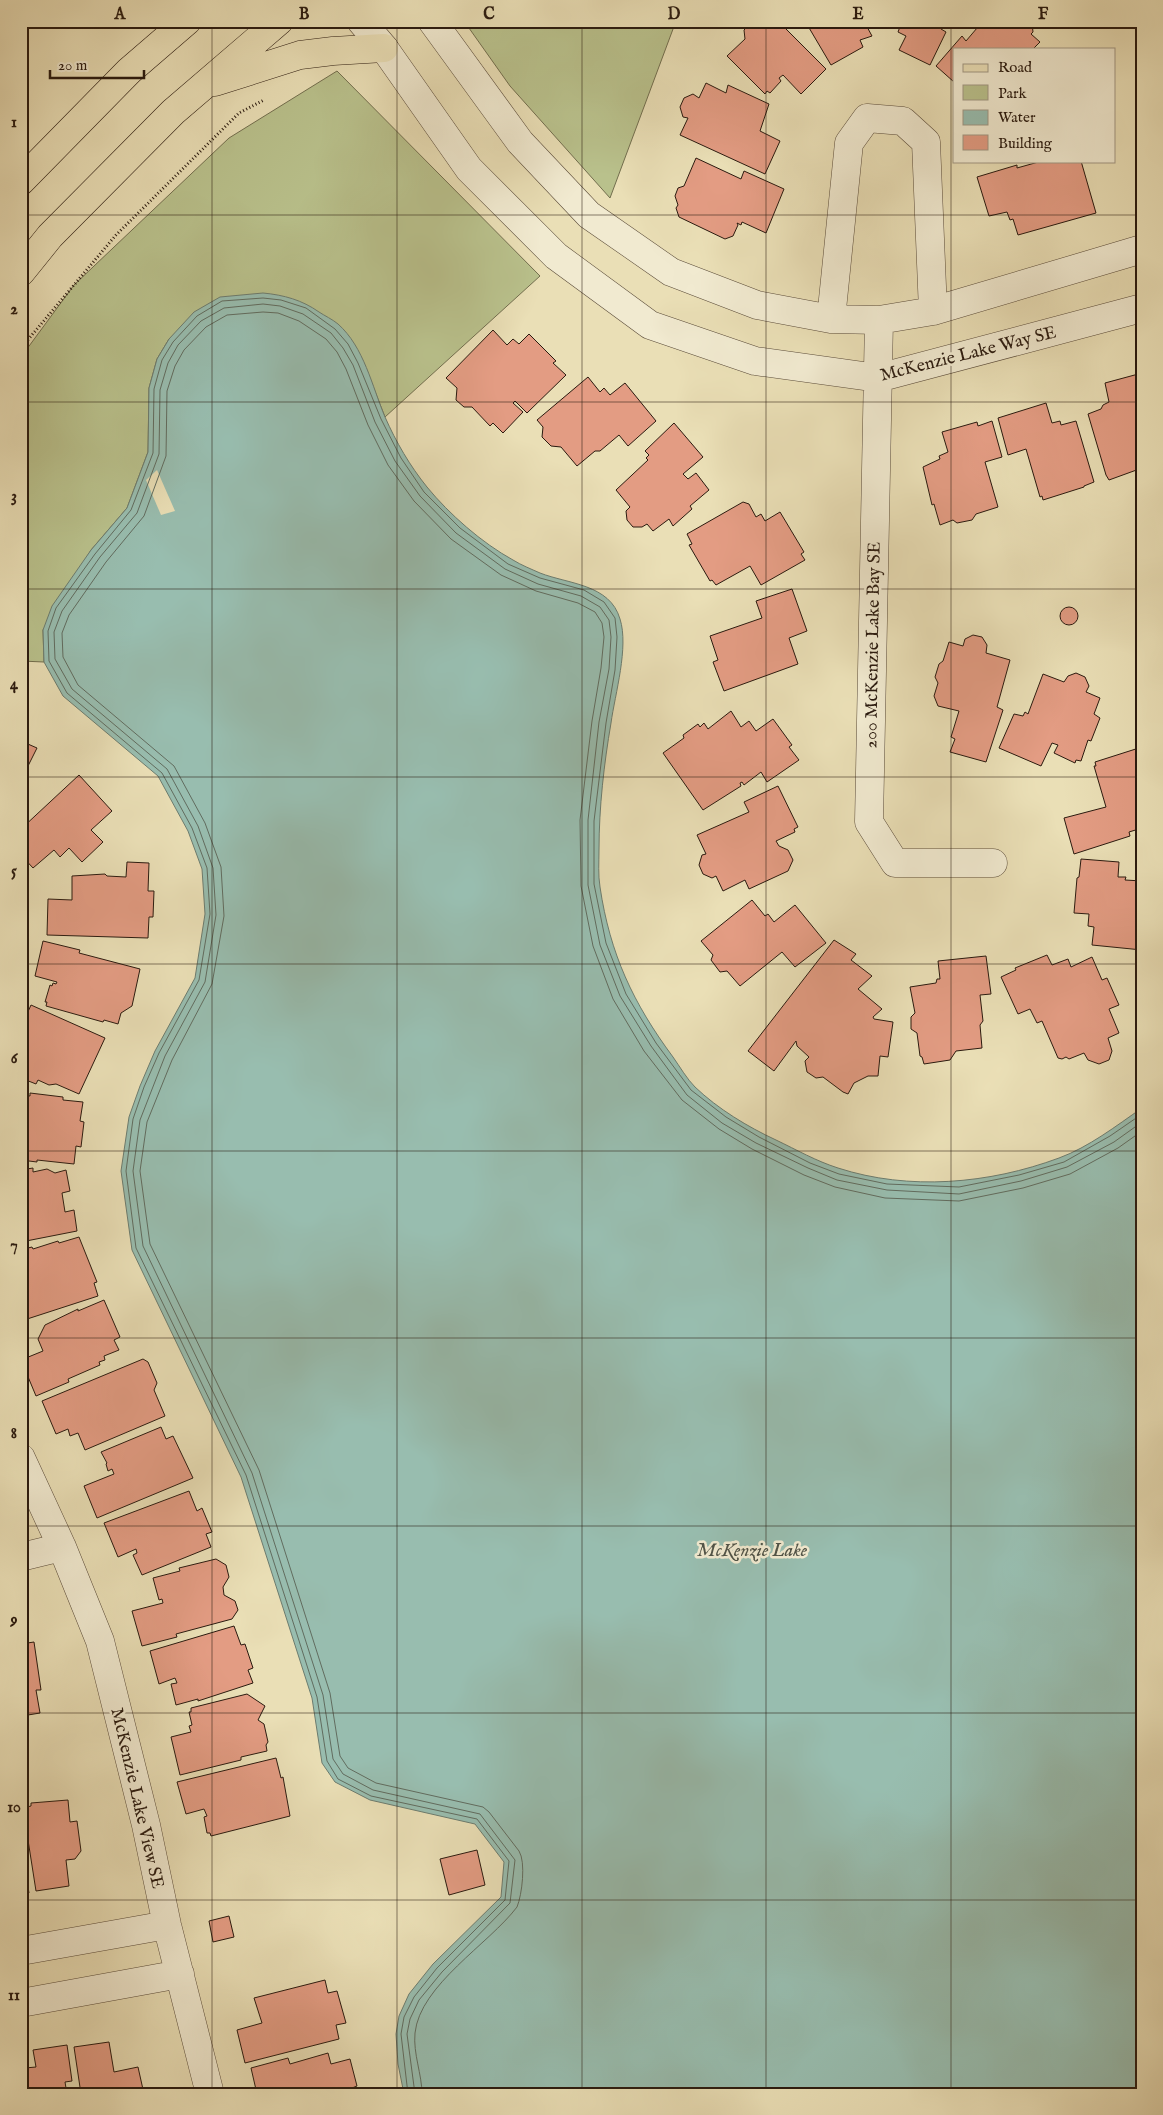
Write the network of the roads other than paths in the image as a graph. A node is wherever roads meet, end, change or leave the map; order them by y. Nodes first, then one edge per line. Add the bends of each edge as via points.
1 (187, 21) edge
2 (279, 21) edge
3 (361, 21) edge
4 (432, 21) edge
5 (384, 48) junction
6 (204, 86) junction
7 (21, 181) edge
8 (1142, 249) edge
9 (21, 272) edge
10 (1142, 308) edge
11 (933, 310) junction
12 (831, 319) junction
13 (879, 320) junction
14 (878, 378) junction
15 (993, 863) dead end
16 (21, 1458) edge
17 (62, 1547) junction
18 (21, 1557) edge
19 (168, 1925) junction
20 (21, 1950) edge
21 (180, 1974) junction
22 (21, 2003) edge
23 (210, 2094) edge

1 - 7 main road via 129,71
2 - 6 main road
3 - 5 street, McKenzie Lake Way SE
4 - 12 street via 520,142 589,215 671,272 757,305
5 - 6 main road via 300,55
5 - 14 street, McKenzie Lake Way SE via 469,169 556,256 650,325 756,361
6 - 9 main road via 173,112 50,236
8 - 11 street
10 - 14 street, McKenzie Lake Way SE
11 - 12 street via 926,142 903,121 867,118 849,143
11 - 13 street
12 - 13 street
13 - 14 street, 200 McKenzie Lake Bay SE
14 - 15 street, 200 McKenzie Lake Bay SE via 869,822 895,863
16 - 17 street, McKenzie Lake View SE
17 - 18 street
17 - 19 street, McKenzie Lake View SE via 100,1641
19 - 20 street
19 - 21 street, McKenzie Lake View SE
21 - 22 street
21 - 23 street, McKenzie Lake View SE

